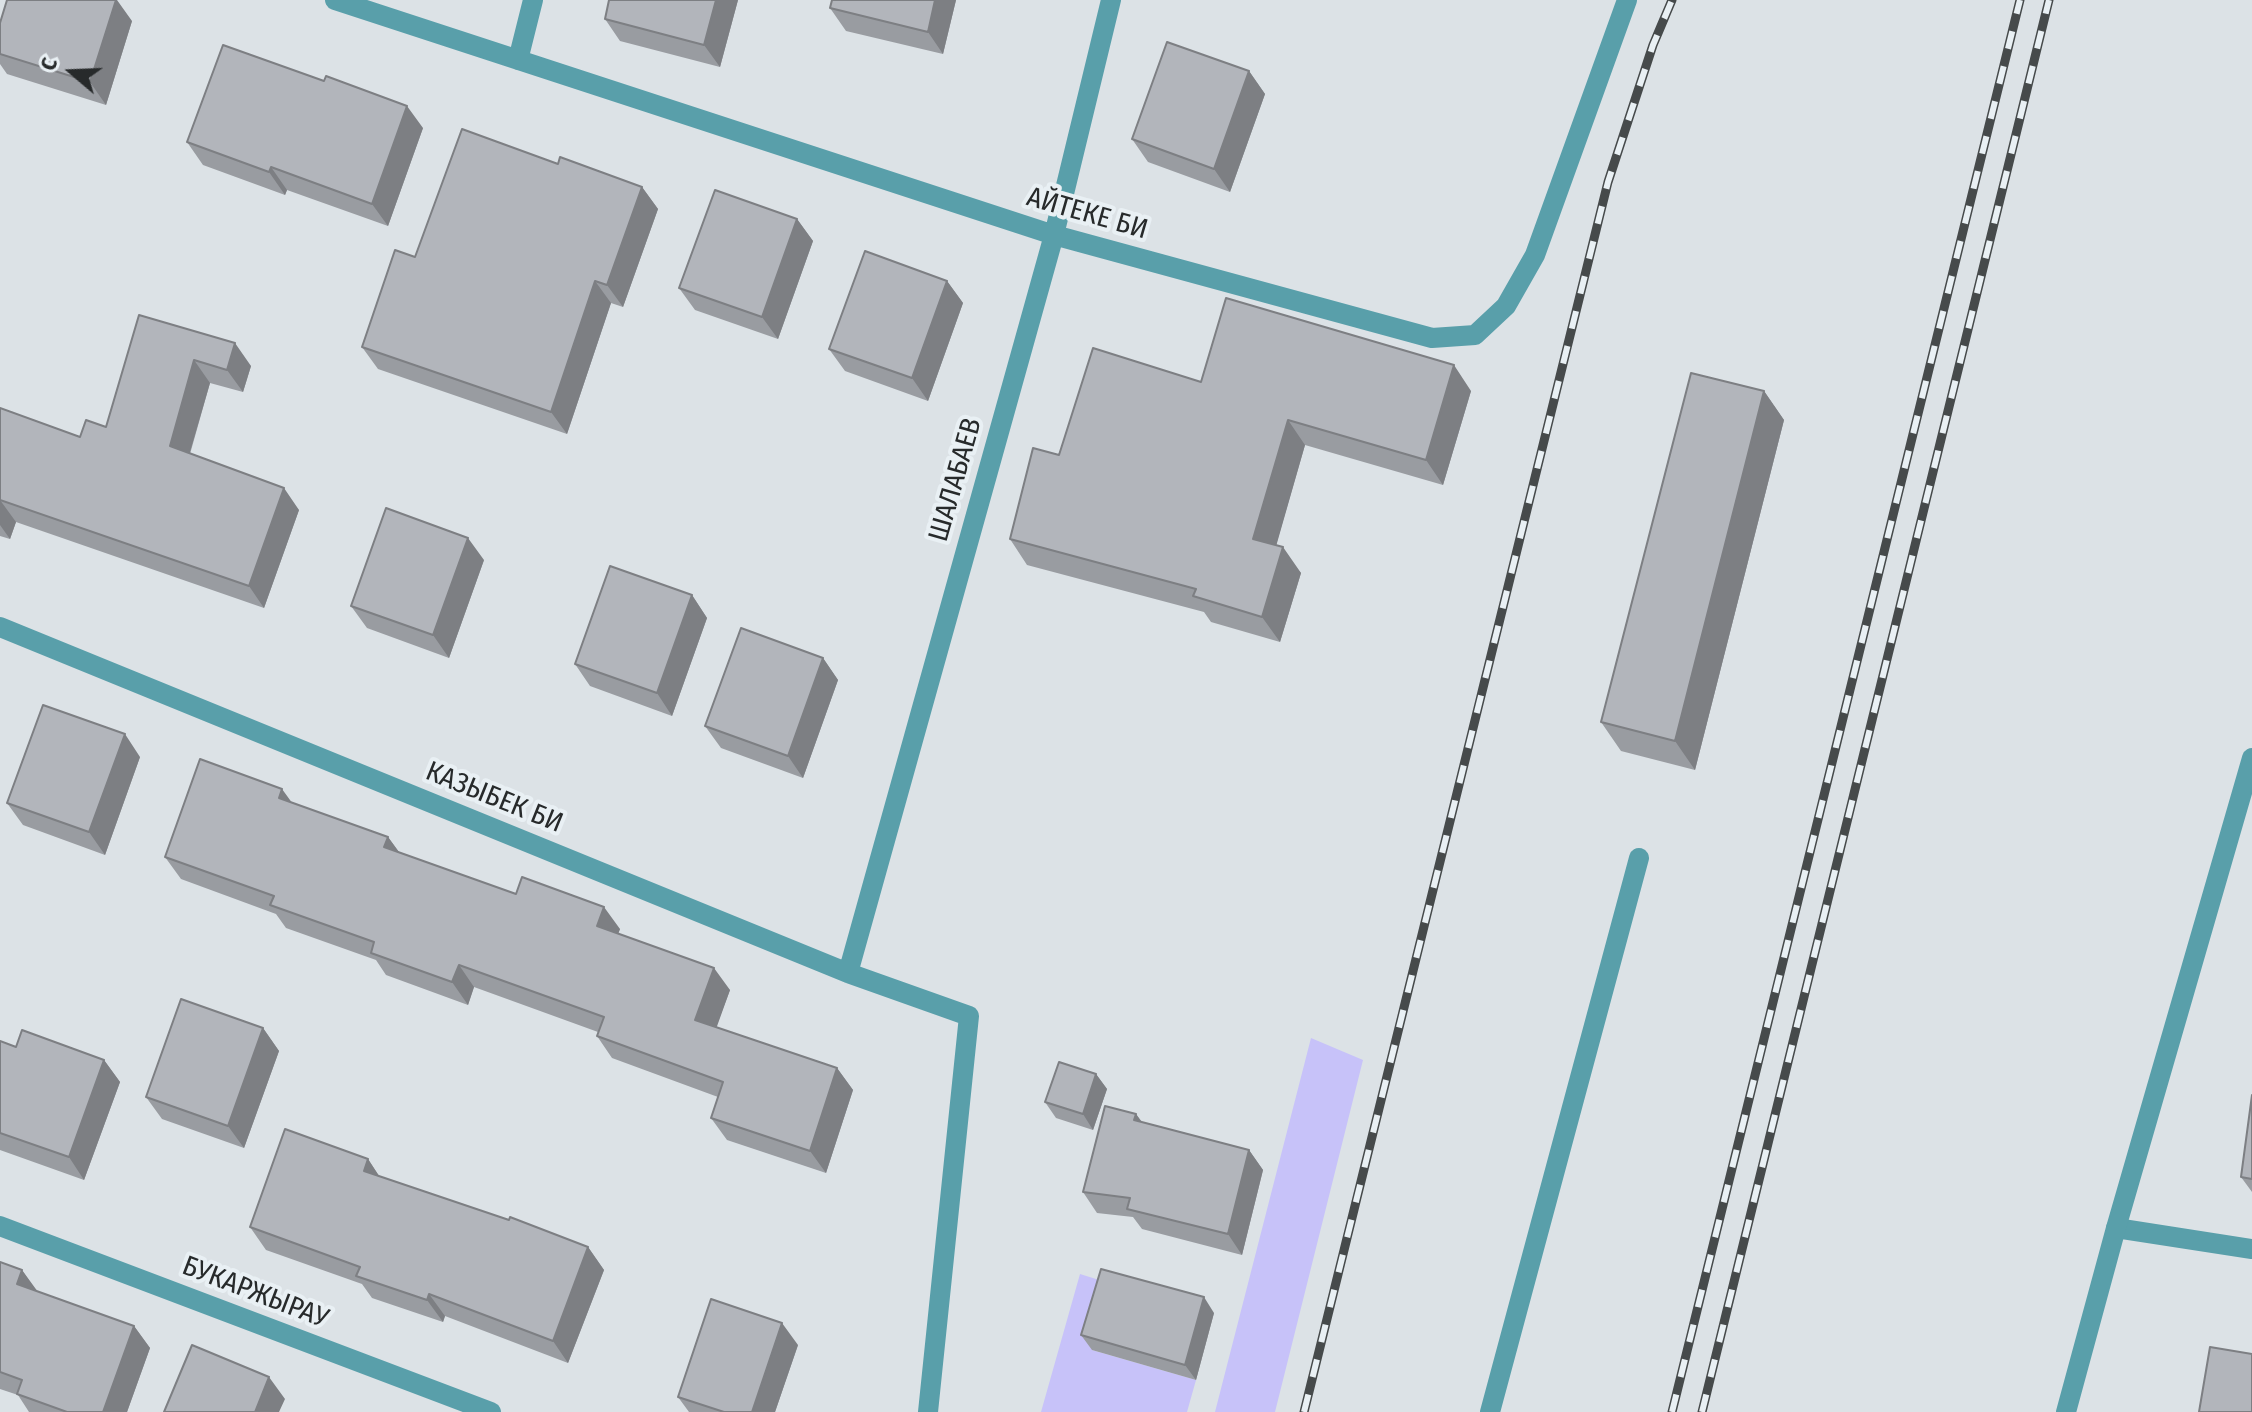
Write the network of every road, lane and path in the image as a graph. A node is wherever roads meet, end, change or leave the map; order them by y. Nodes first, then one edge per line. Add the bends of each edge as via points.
1 (335, 0) edge
2 (533, 0) edge
3 (1111, 0) edge
4 (1627, 0) edge
5 (518, 60) junction
6 (1054, 235) junction
7 (0, 627) edge
8 (2252, 758) edge
9 (1639, 858) dead end
10 (848, 973) junction
11 (0, 1226) edge
12 (2116, 1228) junction
13 (2252, 1249) edge
14 (491, 1412) edge
15 (928, 1412) edge
16 (1490, 1412) edge
17 (2066, 1412) edge

1 - 5 street, АЙТЕКЕ БИ
2 - 5 street
3 - 6 street, ШАЛАБАЕВ
4 - 6 street, АЙТЕКЕ БИ via 1535,255 1506,306 1475,335 1432,338
5 - 6 street, АЙТЕКЕ БИ
6 - 10 street, ШАЛАБАЕВ
7 - 10 street, КАЗЫБЕК БИ
8 - 12 street
9 - 16 street
10 - 15 street, КАЗЫБЕК БИ via 969,1016
11 - 14 street, БУКАРЖЫРАУ
12 - 13 street
12 - 17 street

